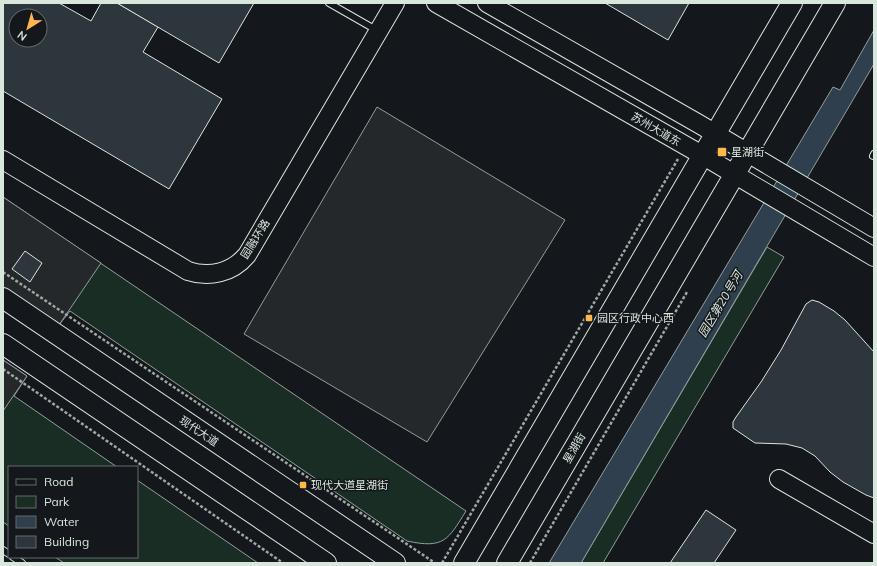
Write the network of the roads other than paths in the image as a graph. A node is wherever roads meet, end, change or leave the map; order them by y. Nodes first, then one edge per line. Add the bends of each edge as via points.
1 (329, 3) edge
2 (395, 3) edge
3 (436, 3) edge
4 (487, 3) edge
5 (792, 3) edge
6 (835, 3) edge
7 (379, 31) junction
8 (715, 134) junction
9 (694, 151) junction
10 (747, 153) junction
11 (3, 160) edge
12 (734, 174) junction
13 (874, 228) edge
14 (874, 257) edge
15 (3, 298) edge
16 (3, 344) edge
17 (779, 479) dead end
18 (874, 534) edge
19 (326, 563) edge
20 (395, 563) edge
21 (464, 563) edge
22 (507, 563) edge

1 - 7 lane
2 - 7 main road, 园融环路
3 - 9 main road, 苏州大道东
4 - 8 main road
5 - 8 main road
6 - 10 main road, 星湖街
7 - 11 main road, 园融环路 via 247,255 237,265 224,272 201,274 188,271
8 - 9 main road
8 - 10 main road
9 - 12 main road, 苏州大道东
9 - 21 main road
10 - 12 main road, 星湖街
10 - 13 main road
12 - 14 main road, 苏州大道东
12 - 22 main road, 星湖街
15 - 20 main road, 现代大道
16 - 19 main road
17 - 18 main road

